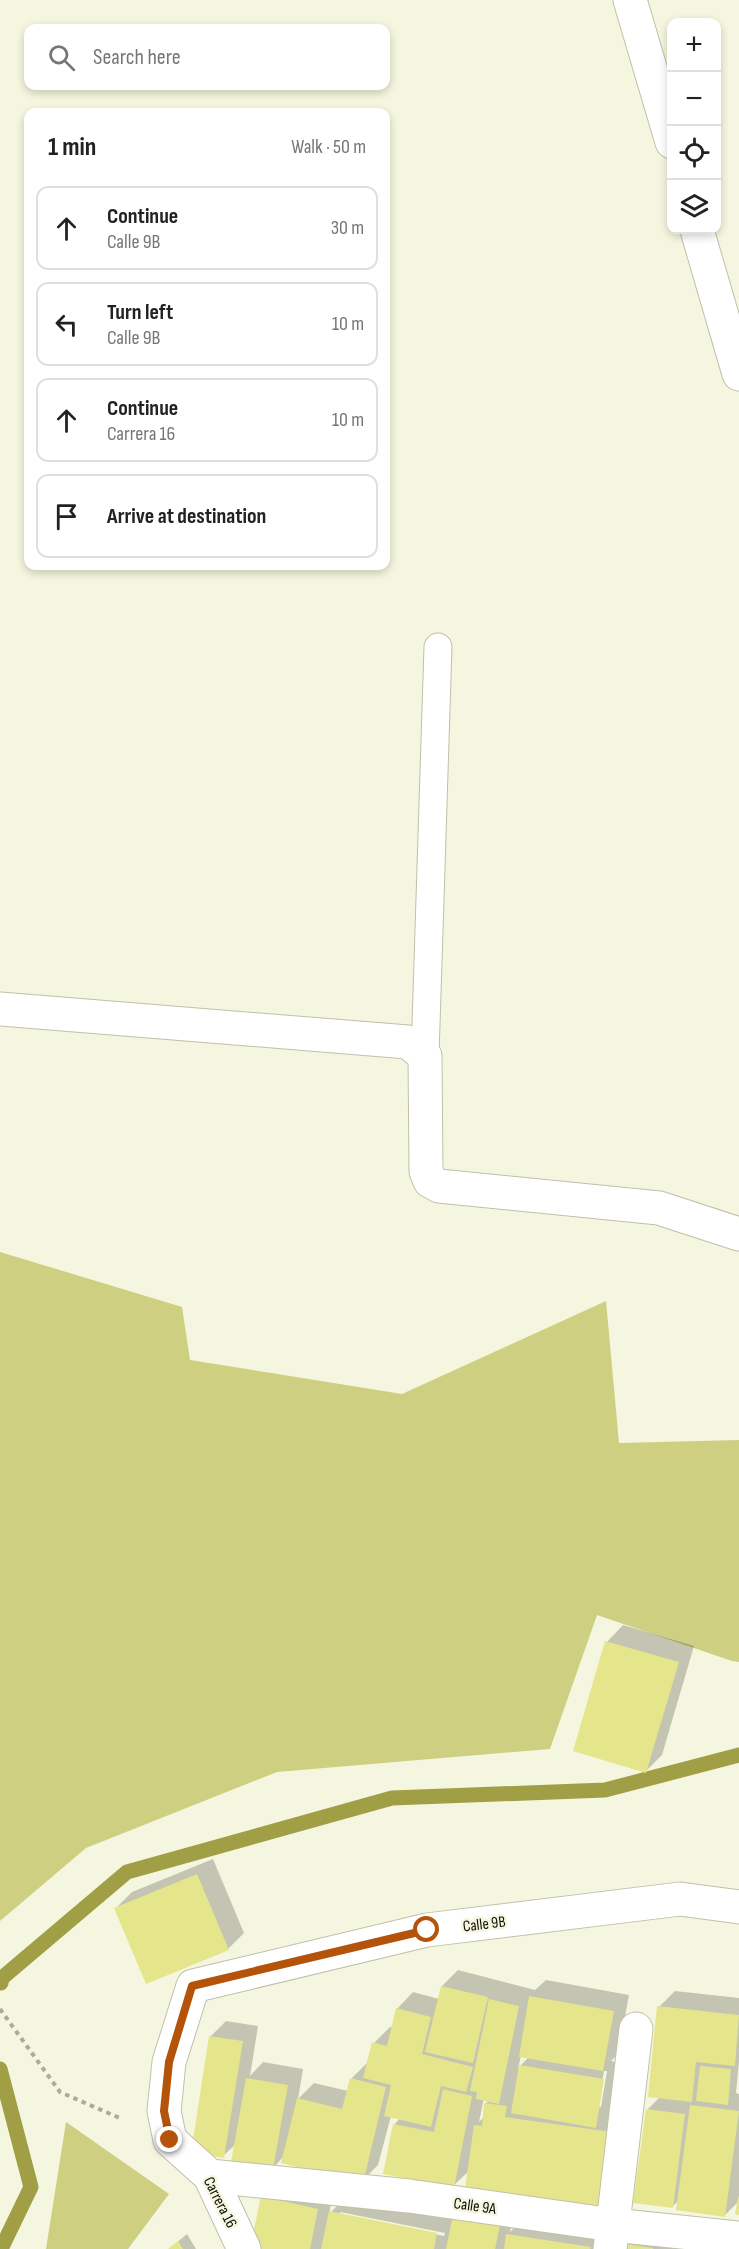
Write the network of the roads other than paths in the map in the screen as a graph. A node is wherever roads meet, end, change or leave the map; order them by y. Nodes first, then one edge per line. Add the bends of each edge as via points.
1 (630, 0) edge
2 (667, 126) edge
3 (698, 234) edge
4 (739, 374) edge
5 (438, 647) dead end
6 (0, 1008) edge
7 (425, 1056) junction
8 (739, 1234) edge
9 (739, 1907) edge
10 (636, 2029) dead end
11 (170, 2140) joint
12 (210, 2176) junction
13 (612, 2237) edge
14 (739, 2238) edge
15 (244, 2249) edge

1 - 2 street
3 - 4 street
5 - 7 lane
6 - 7 street via 387,1039 408,1042
7 - 8 street via 426,1171 430,1181 439,1186 659,1208
9 - 11 street, Calle 9B via 680,1899 427,1930 192,1986 169,2062 164,2111
10 - 13 street
11 - 12 street, Carrera 16
12 - 13 street, Calle 9A via 409,2196
12 - 15 street, Carrera 16
13 - 14 street, Calle 9A

